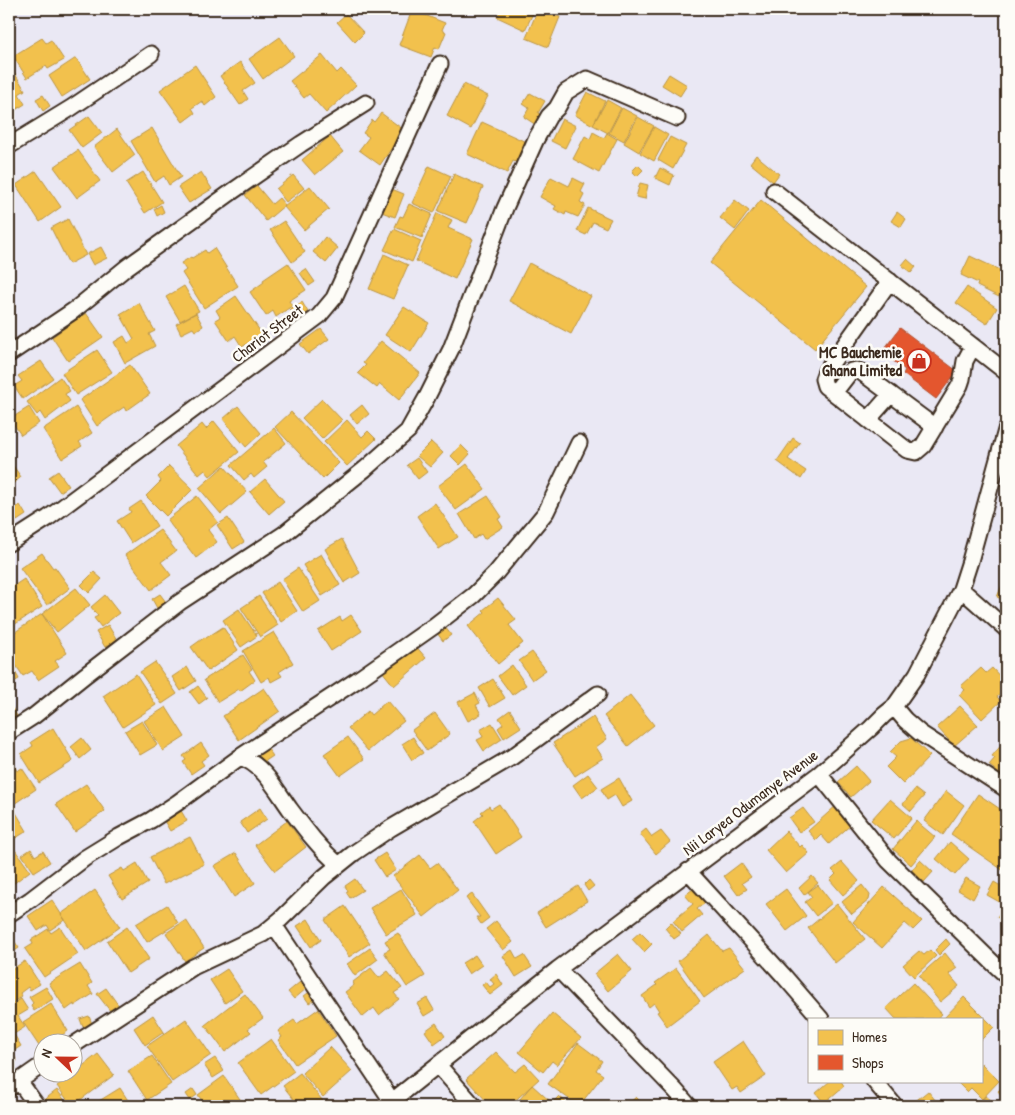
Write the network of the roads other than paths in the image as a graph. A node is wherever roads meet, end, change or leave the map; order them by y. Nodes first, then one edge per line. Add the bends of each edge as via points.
1 (151, 54) dead end
2 (440, 64) dead end
3 (366, 103) dead end
4 (677, 118) dead end
5 (9, 146) edge
6 (774, 191) dead end
7 (890, 281) junction
8 (973, 346) junction
9 (9, 354) edge
10 (1006, 372) edge
11 (834, 393) junction
12 (891, 394) junction
13 (868, 420) junction
14 (935, 427) junction
15 (1006, 430) edge
16 (579, 443) dead end
17 (9, 543) edge
18 (961, 589) junction
19 (1006, 629) edge
20 (598, 694) dead end
21 (894, 707) junction
22 (9, 732) edge
23 (240, 757) junction
24 (819, 774) junction
25 (1006, 789) edge
26 (339, 865) junction
27 (688, 871) junction
28 (9, 914) edge
29 (274, 925) junction
30 (558, 969) junction
31 (1006, 975) edge
32 (820, 1018) edge
33 (82, 1040) edge
34 (438, 1065) junction
35 (32, 1072) edge
36 (875, 1082) edge
37 (14, 1085) edge
38 (389, 1104) edge
39 (37, 1106) edge
40 (474, 1106) edge
41 (689, 1106) edge
42 (895, 1106) edge

1 - 5 street
2 - 17 street, Chariot Street via 334,298 319,316 48,518
3 - 9 street via 233,191 127,267 73,311
4 - 22 street via 587,79 566,92 536,139 505,208 451,349 408,431 284,534 180,602
6 - 7 street
7 - 8 street
7 - 11 street via 826,371 825,386
8 - 10 street
8 - 14 street via 965,361 960,385
11 - 12 street via 851,371 856,370
11 - 13 street
12 - 13 street
12 - 14 street
13 - 14 street via 906,450 916,452
15 - 18 street, Nii Laryea Odumanye Avenue
16 - 23 street via 546,512 474,596 357,680
18 - 19 street
18 - 21 street, Nii Laryea Odumanye Avenue via 917,674
20 - 26 street via 512,757 391,828
21 - 24 street, Nii Laryea Odumanye Avenue
21 - 25 street via 920,733
23 - 26 street via 264,774 316,843
23 - 28 street via 164,811 85,858
24 - 27 street, Nii Laryea Odumanye Avenue
24 - 31 street via 889,861
26 - 29 street
27 - 30 street, Nii Laryea Odumanye Avenue
27 - 32 street
29 - 33 street via 263,934 194,967
29 - 38 street
30 - 34 street, Nii Laryea Odumanye Avenue
30 - 41 street
34 - 38 street, Nii Laryea Odumanye Avenue
34 - 40 street
35 - 37 street
36 - 42 street
37 - 39 street

